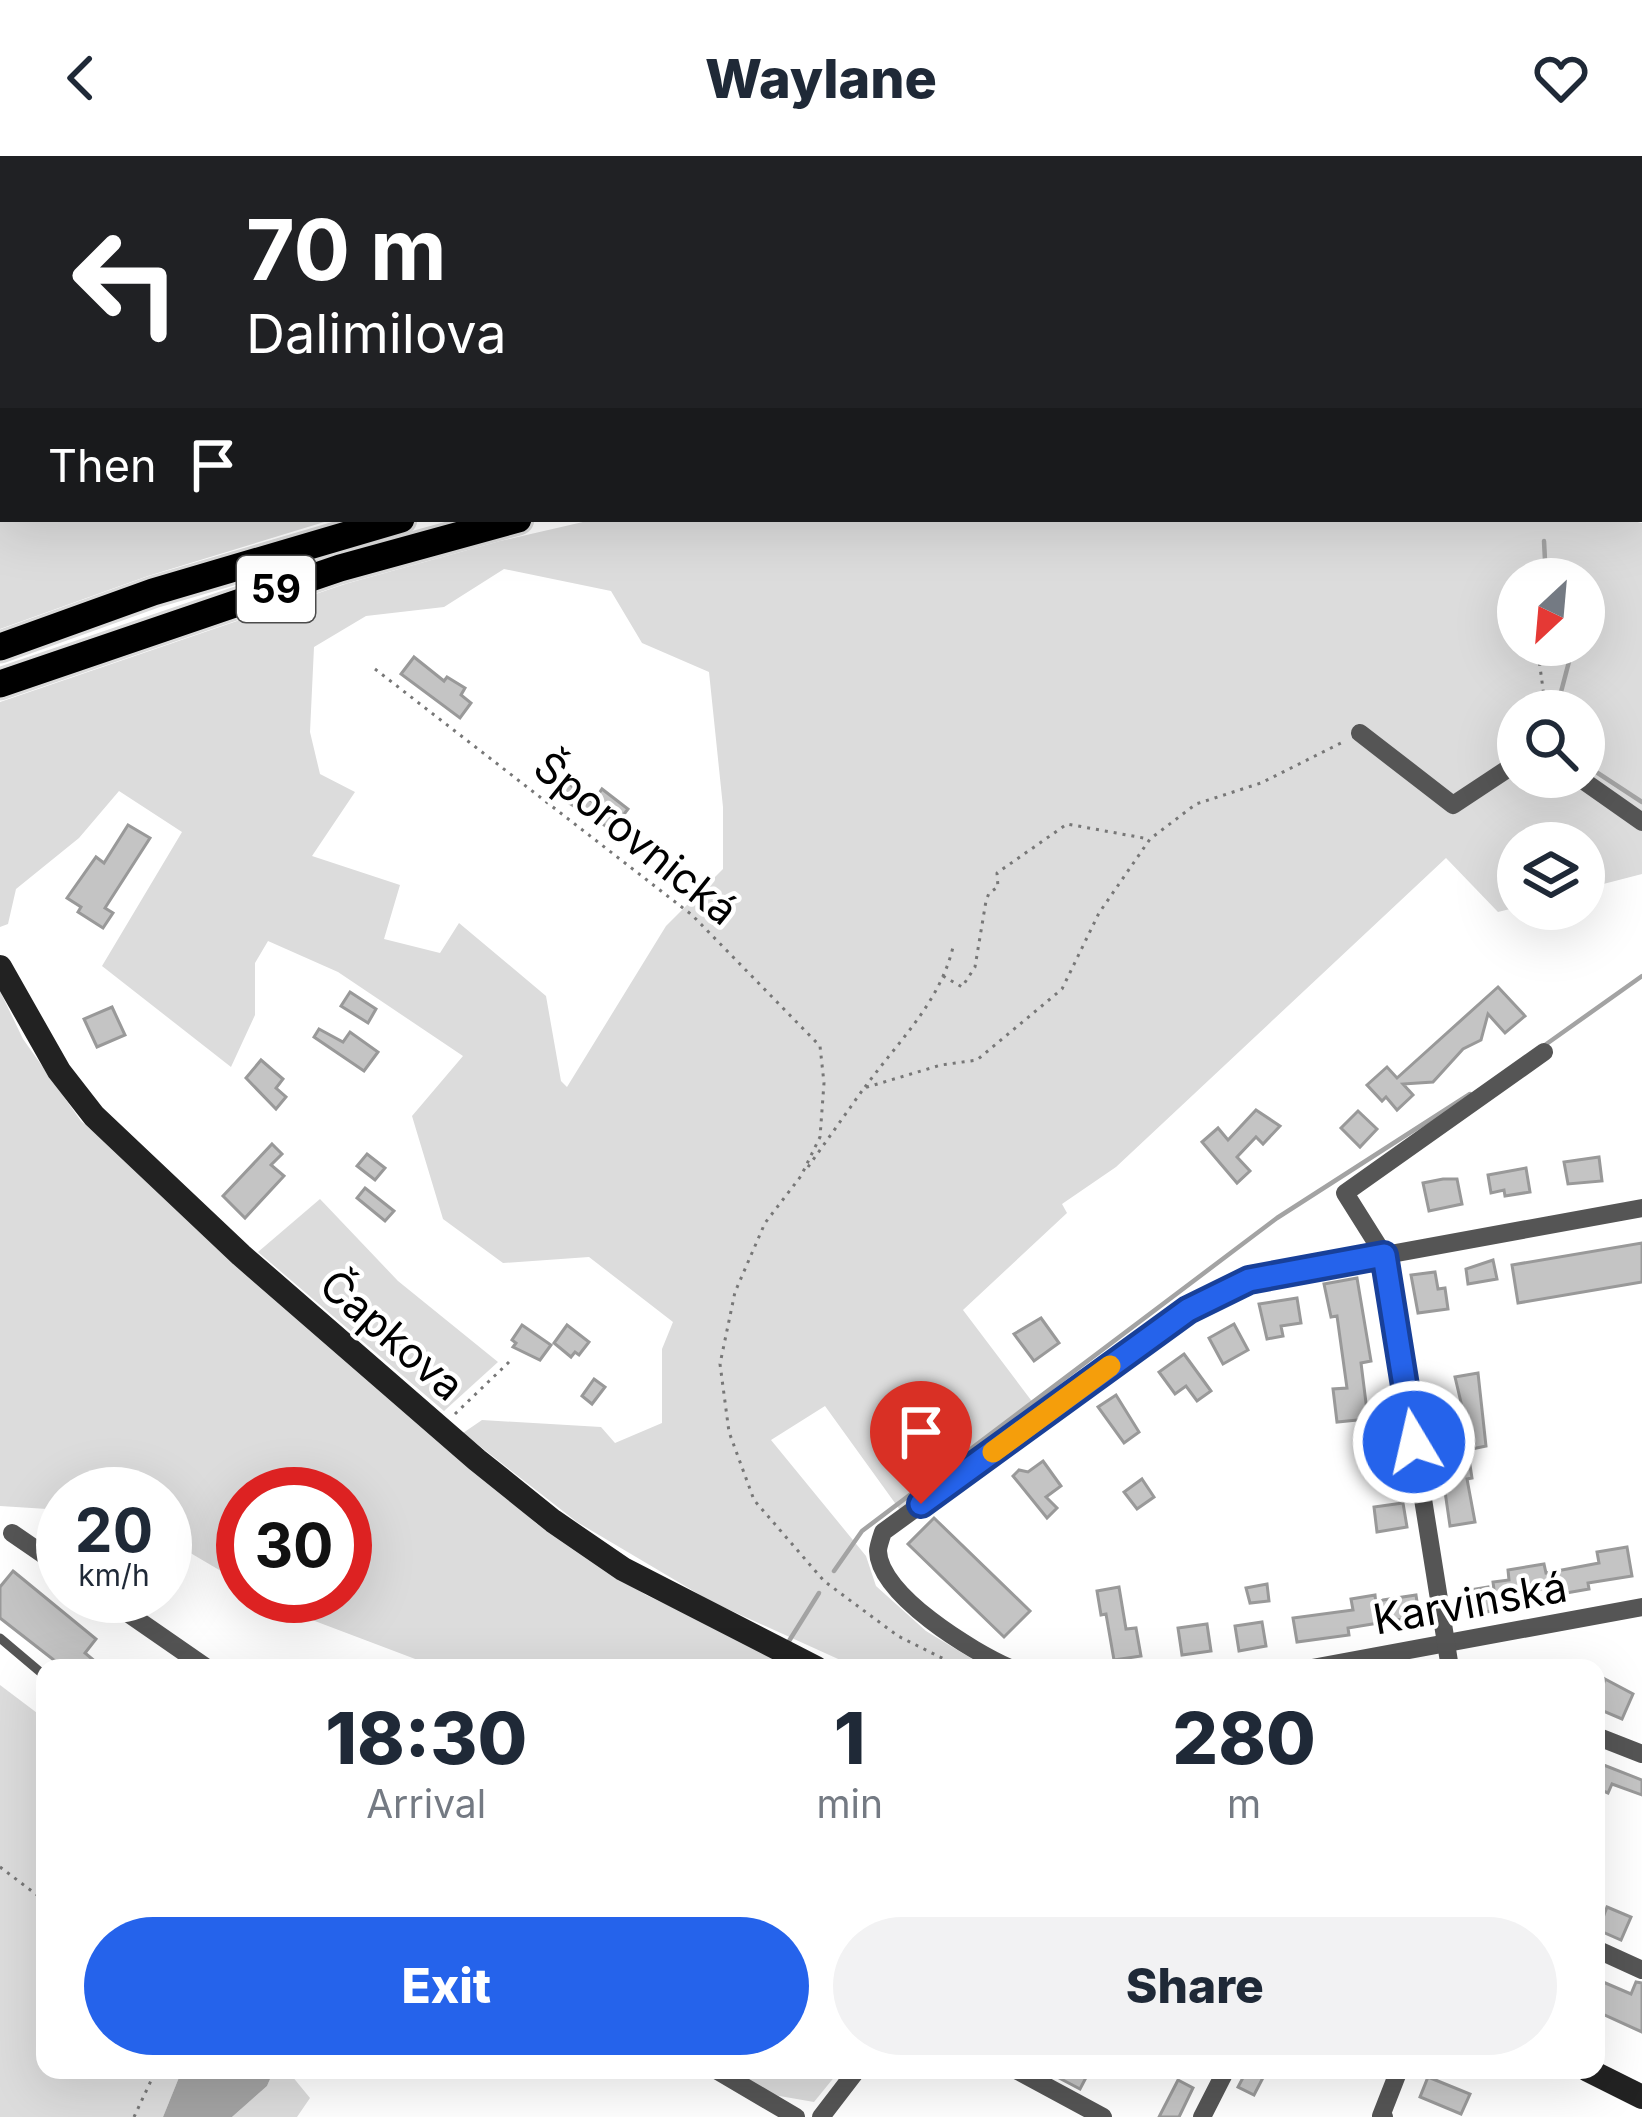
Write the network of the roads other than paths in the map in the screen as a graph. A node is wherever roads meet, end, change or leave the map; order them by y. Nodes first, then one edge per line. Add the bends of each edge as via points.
1 (391, 522) edge
2 (507, 522) edge
3 (0, 646) edge
4 (0, 684) edge
5 (1360, 733) road end
6 (1497, 776) edge
7 (1605, 796) edge
8 (1642, 822) edge
9 (0, 968) edge
10 (1544, 1052) dead end
11 (1642, 1208) edge
12 (1384, 1255) junction
13 (6, 1541) edge
14 (36, 1555) edge
15 (1642, 1607) edge
16 (142, 1623) edge
17 (0, 1637) edge
18 (1447, 1644) junction
19 (194, 1659) edge
20 (798, 1659) edge
21 (994, 1659) edge
22 (1363, 1659) edge
23 (1449, 1659) edge
24 (36, 1668) edge
25 (1605, 1740) edge
26 (1642, 1754) edge
27 (1605, 1953) edge
28 (1642, 1970) edge
29 (1605, 2078) edge
30 (731, 2079) edge
31 (849, 2079) edge
32 (1034, 2079) edge
33 (1221, 2079) edge
34 (1396, 2079) edge
35 (1642, 2097) edge
36 (1383, 2116) edge
37 (796, 2117) edge
38 (821, 2117) edge
39 (1103, 2117) edge
40 (1202, 2117) edge

1 - 3 main road, 59
2 - 4 main road, 59 via 340,568
5 - 6 street via 1453,805
7 - 8 street
9 - 20 street, Čapkova via 94,1116 440,1428 591,1549
10 - 12 street via 1345,1193
11 - 12 street
12 - 18 street
12 - 21 street via 1249,1280 1188,1310 883,1532 877,1550 884,1570 925,1619
13 - 14 street
15 - 18 street, Karvinská
16 - 19 street
17 - 24 lane
18 - 22 street, Karvinská
18 - 23 street
25 - 26 street
27 - 28 street
29 - 35 street
30 - 37 street
31 - 38 street
32 - 39 street
33 - 40 street
34 - 36 street

